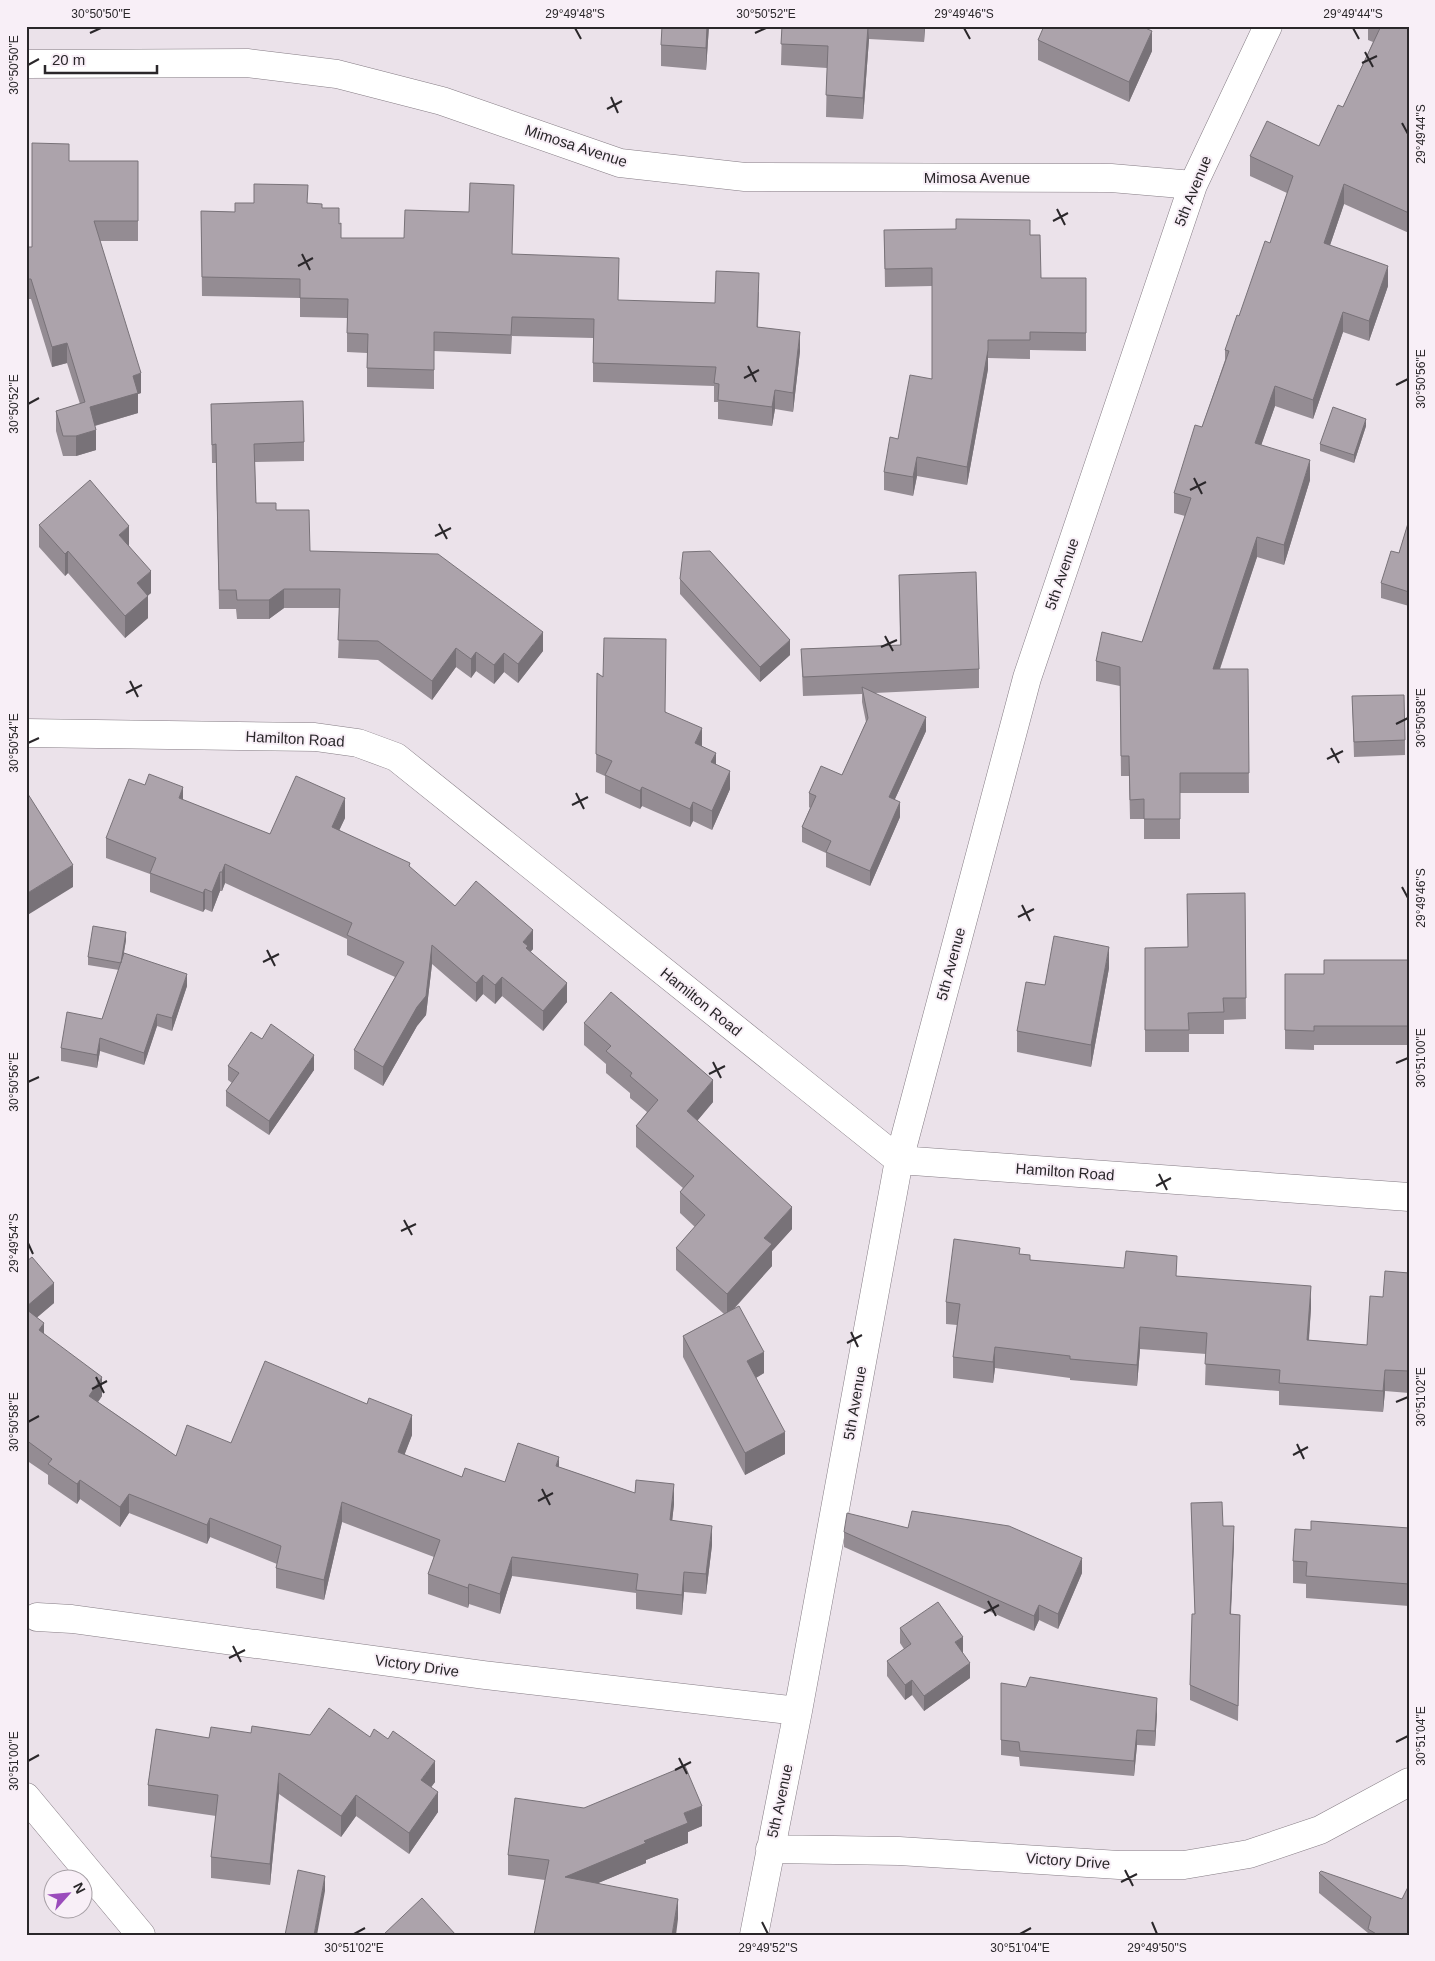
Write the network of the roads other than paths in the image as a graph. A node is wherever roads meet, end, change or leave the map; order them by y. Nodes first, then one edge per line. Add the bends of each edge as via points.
1 (1268, 26) edge
2 (26, 64) edge
3 (1193, 185) junction
4 (26, 733) edge
5 (899, 1160) junction
6 (1409, 1197) edge
7 (37, 1617) dead end
8 (798, 1711) junction
9 (1409, 1782) edge
10 (26, 1797) edge
11 (770, 1849) junction
12 (141, 1935) edge
13 (754, 1935) edge

1 - 3 street, 5th Avenue
2 - 3 street, Mimosa Avenue via 246,63 337,74 442,101 620,163 744,177 1110,178
3 - 5 street, 5th Avenue via 1027,678
4 - 5 street, Hamilton Road via 315,737 358,743 396,757
5 - 6 street, Hamilton Road
5 - 8 street, 5th Avenue
7 - 8 street, Victory Drive via 72,1619 484,1675
8 - 11 street, 5th Avenue
9 - 11 street, Victory Drive via 1320,1830 1249,1854 1184,1865 1119,1865 899,1851
10 - 12 street
11 - 13 street, 5th Avenue

